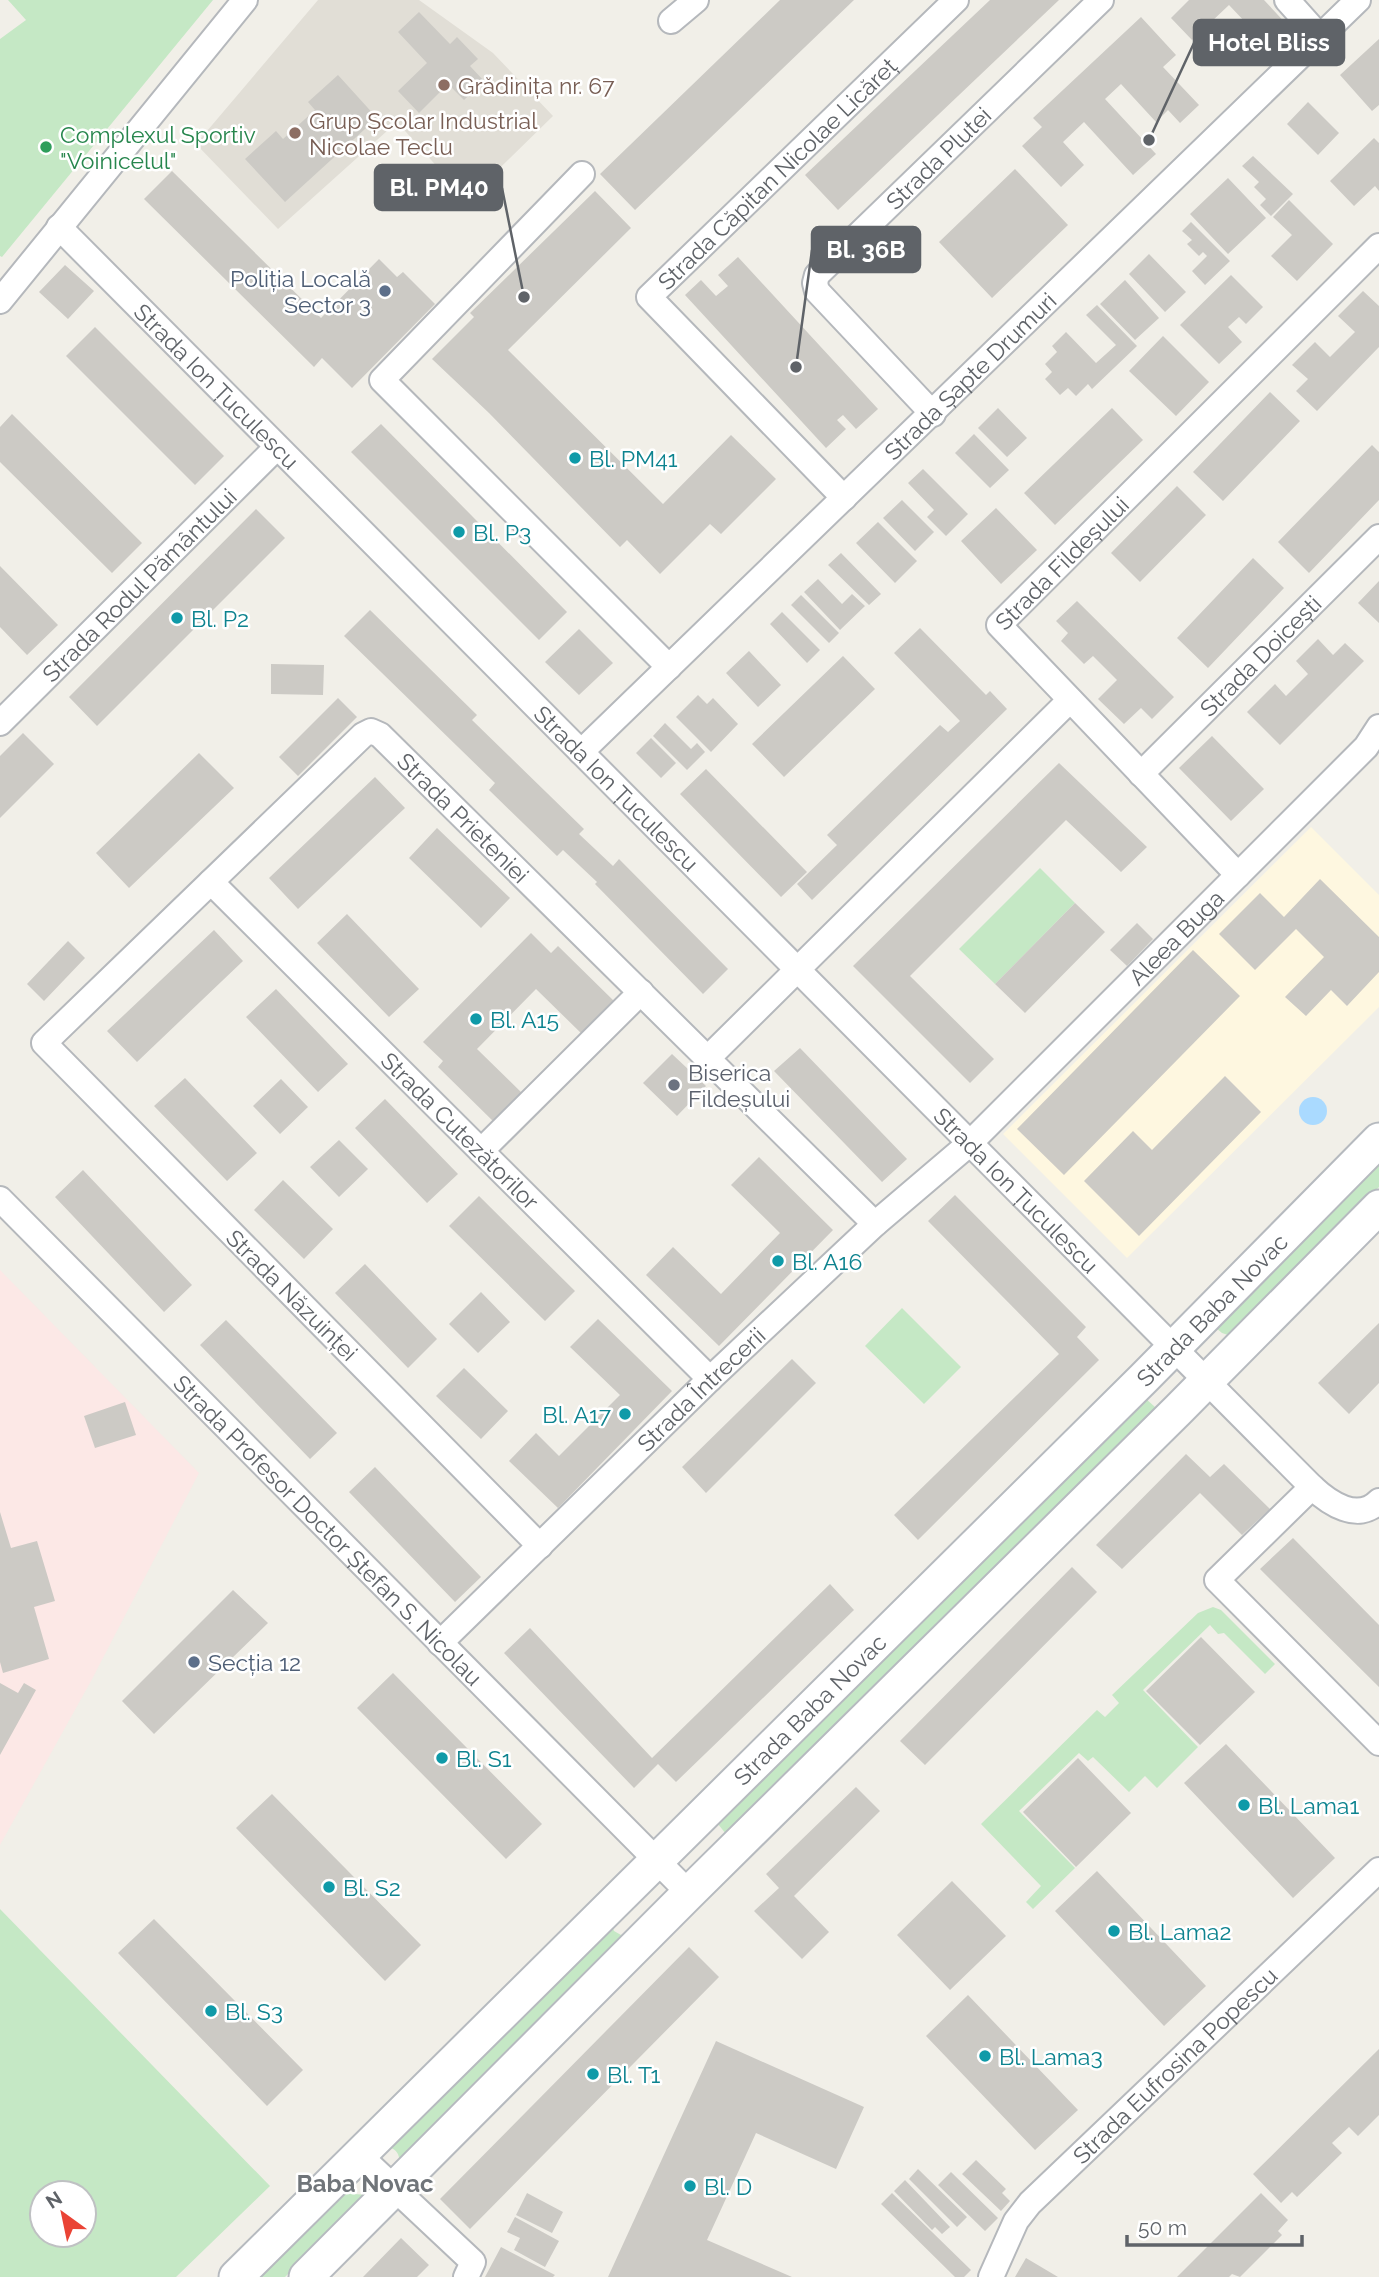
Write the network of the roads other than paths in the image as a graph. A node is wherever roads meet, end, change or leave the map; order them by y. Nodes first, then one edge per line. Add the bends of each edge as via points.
1 (245, 0) edge
2 (696, 0) edge
3 (956, 0) edge
4 (1101, 0) edge
5 (1287, 0) edge
6 (1358, 0) edge
7 (671, 21) dead end
8 (1321, 38) junction
9 (582, 174) dead end
10 (59, 226) junction
11 (1379, 246) edge
12 (2, 295) edge
13 (933, 414) junction
14 (277, 447) junction
15 (844, 498) junction
16 (1379, 537) edge
17 (669, 667) junction
18 (1069, 700) junction
19 (0, 723) edge
20 (1379, 727) edge
21 (581, 752) junction
22 (1141, 775) junction
23 (1238, 875) junction
24 (211, 882) junction
25 (796, 969) junction
26 (641, 992) junction
27 (44, 1043) joint
28 (708, 1058) junction
29 (1379, 1140) edge
30 (970, 1144) junction
31 (481, 1151) junction
32 (0, 1199) edge
33 (1379, 1207) edge
34 (875, 1224) junction
35 (1174, 1349) junction
36 (709, 1379) junction
37 (1206, 1381) junction
38 (1312, 1487) junction
39 (1379, 1501) edge
40 (540, 1546) junction
41 (440, 1643) junction
42 (1379, 1743) edge
43 (656, 1861) junction
44 (1379, 1870) edge
45 (689, 1893) junction
46 (359, 2155) junction
47 (394, 2188) junction
48 (236, 2277) edge
49 (306, 2277) edge
50 (466, 2277) edge
51 (991, 2277) edge

1 - 10 street
2 - 7 street
3 - 15 street, Strada Căpitan Nicolae Licăreț via 649,297
4 - 13 street, Strada Plutei via 817,275 817,291
5 - 8 street
6 - 8 street, Strada Șapte Drumuri
8 - 13 street, Strada Șapte Drumuri
9 - 17 street via 382,380
10 - 12 street
10 - 14 street, Strada Ion Țuculescu
11 - 18 street, Strada Fildeșului via 999,625
13 - 15 street, Strada Șapte Drumuri
14 - 19 street, Strada Rodul Pământului
14 - 21 street, Strada Ion Țuculescu
15 - 17 street, Strada Șapte Drumuri
16 - 22 street, Strada Doicești
17 - 21 street, Strada Șapte Drumuri
18 - 22 street
18 - 25 street
20 - 23 street, Aleea Buga via 1366,747
21 - 25 street, Strada Ion Țuculescu
22 - 23 street
23 - 30 street, Aleea Buga
24 - 26 street, Strada Prieteniei via 371,732 380,735
24 - 27 street, Strada Prieteniei
24 - 31 street, Strada Cutezătorilor
25 - 28 street
25 - 30 street, Strada Ion Țuculescu
26 - 28 street, Strada Prieteniei
26 - 31 street
27 - 40 street, Strada Năzuinței
28 - 34 street, Strada Prieteniei
29 - 35 main road, Strada Baba Novac
30 - 34 street, Strada Întrecerii
30 - 35 street, Strada Ion Țuculescu
31 - 36 street, Strada Cutezătorilor
32 - 41 street, Strada Profesor Doctor Ștefan S. Nicolau
33 - 37 main road, Strada Baba Novac
34 - 36 street, Strada Întrecerii
35 - 37 street, Strada Ion Țuculescu
35 - 43 main road, Strada Baba Novac
36 - 40 street, Strada Întrecerii
37 - 38 street
37 - 45 main road, Strada Baba Novac
38 - 39 street via 1328,1502 1353,1511
38 - 42 street via 1217,1580
40 - 41 street, Strada Întrecerii
41 - 43 street, Strada Profesor Doctor Ștefan S. Nicolau
43 - 45 street, Strada Profesor Doctor Ștefan S. Nicolau
43 - 46 main road, Strada Baba Novac
44 - 51 street, Strada Eufrosina Popescu via 1030,2203 1016,2221
45 - 47 main road, Strada Baba Novac
46 - 47 street
46 - 48 main road, Strada Baba Novac
47 - 49 main road, Strada Baba Novac
47 - 50 street via 473,2262

